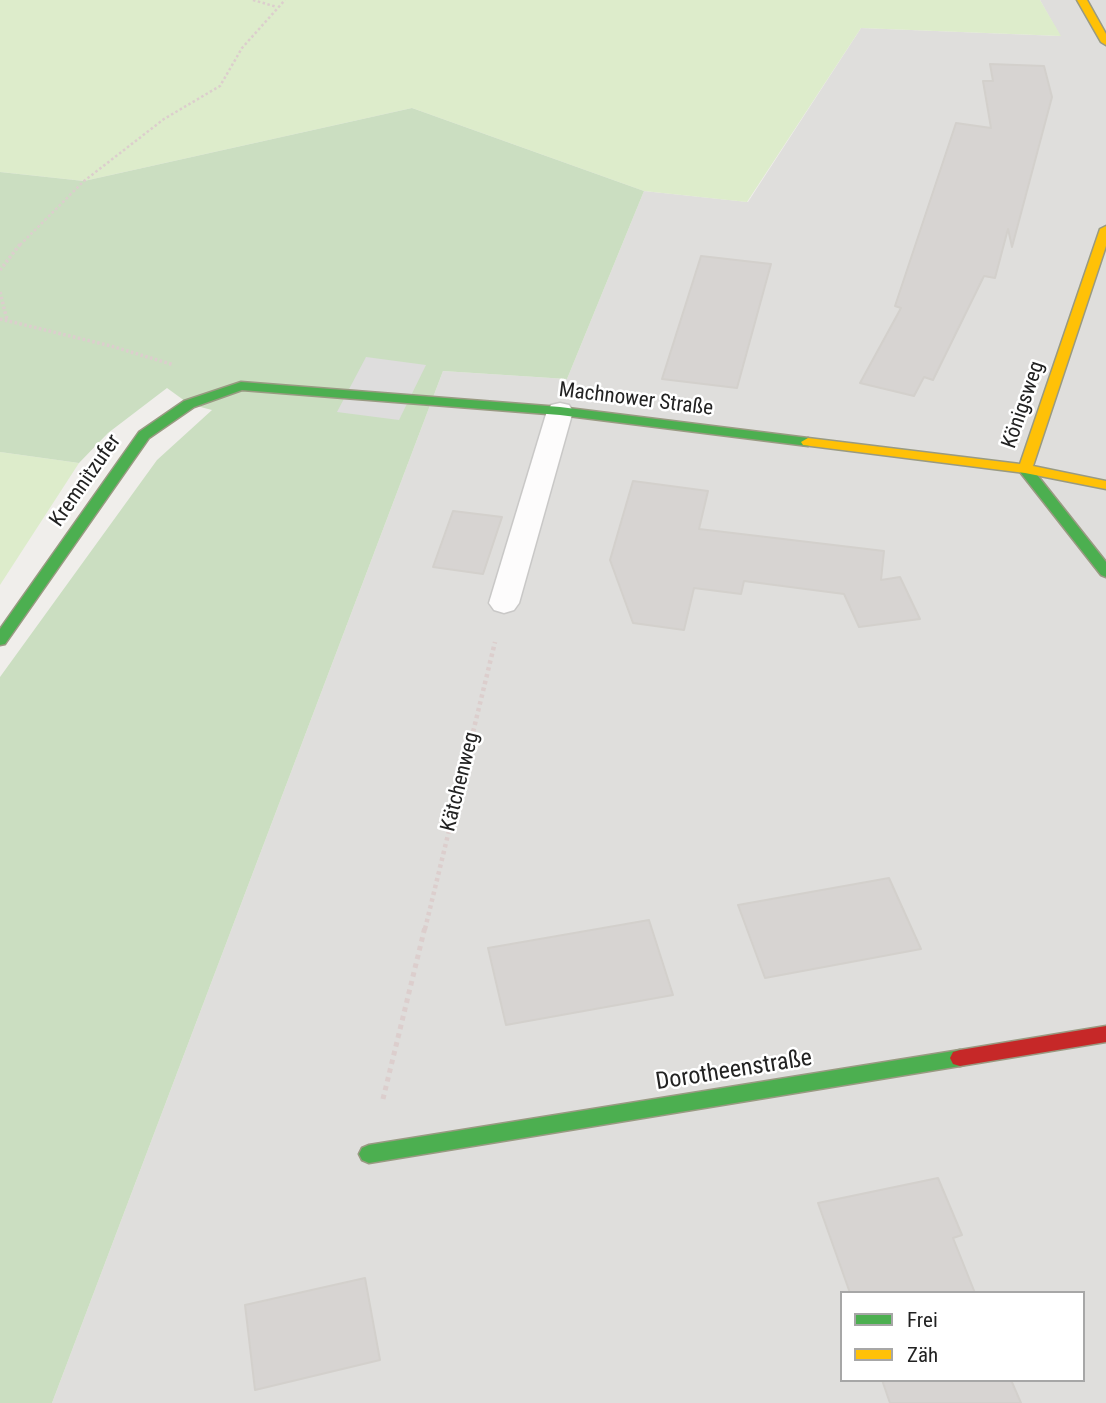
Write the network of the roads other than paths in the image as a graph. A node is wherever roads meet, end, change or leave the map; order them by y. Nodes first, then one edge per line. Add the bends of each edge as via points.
1 (1082, 0) edge
2 (1106, 42) edge
3 (1106, 229) edge
4 (241, 386) joint
5 (560, 411) junction
6 (1024, 469) junction
7 (1106, 485) edge
8 (1106, 572) edge
9 (504, 603) road end
10 (0, 640) edge
11 (1106, 1034) edge
12 (369, 1154) road end

1 - 2 street
3 - 6 street, Königsweg
4 - 5 street, Machnower Straße
4 - 10 street, Kremnitzufer via 189,404 144,435
5 - 6 street, Machnower Straße
5 - 9 lane
6 - 7 street, Machnower Straße
6 - 8 street, Königsweg
11 - 12 street, Dorotheenstraße

